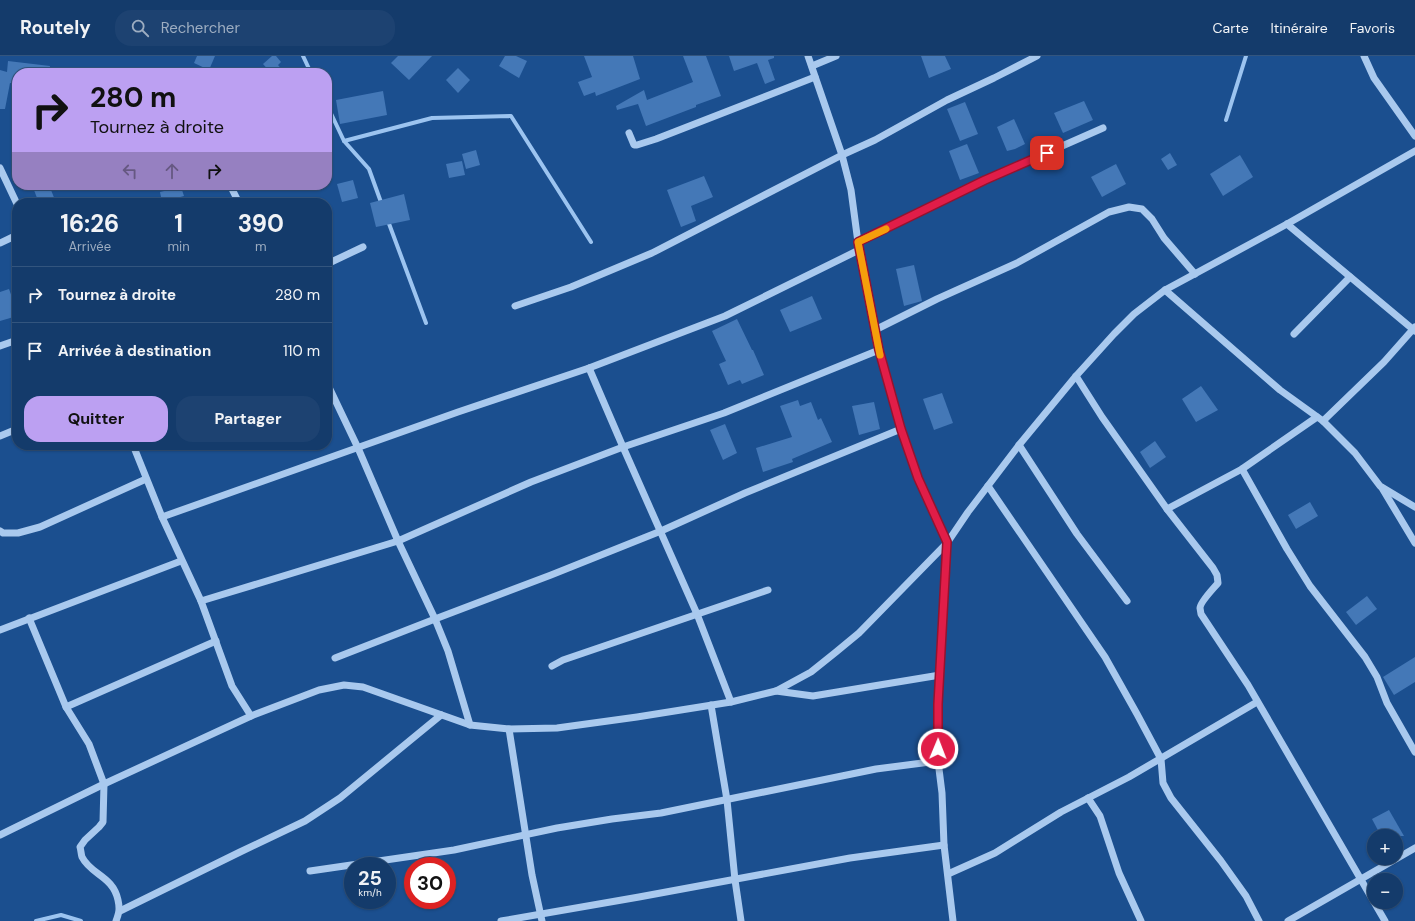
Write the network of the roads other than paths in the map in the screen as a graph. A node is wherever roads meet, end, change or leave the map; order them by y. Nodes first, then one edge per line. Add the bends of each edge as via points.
1 (808, 56) edge
2 (836, 56) edge
3 (1037, 56) edge
4 (1364, 56) edge
5 (812, 66) junction
6 (815, 77) junction
7 (1103, 128) dead end
8 (629, 133) dead end
9 (1415, 136) edge
10 (1415, 151) edge
11 (842, 155) junction
12 (0, 168) edge
13 (14, 198) edge
14 (1287, 224) junction
15 (12, 237) edge
16 (858, 242) junction
17 (0, 243) edge
18 (363, 247) dead end
19 (859, 250) junction
20 (332, 262) edge
21 (1194, 274) junction
22 (1350, 277) junction
23 (1165, 290) junction
24 (515, 306) dead end
25 (1414, 329) edge
26 (875, 330) junction
27 (1294, 334) dead end
28 (12, 342) edge
29 (0, 346) edge
30 (879, 350) junction
31 (589, 368) junction
32 (1076, 376) junction
33 (332, 393) edge
34 (1320, 419) junction
35 (901, 429) junction
36 (12, 431) edge
37 (0, 436) edge
38 (1019, 445) junction
39 (623, 447) junction
40 (358, 448) junction
41 (135, 450) edge
42 (1242, 469) junction
43 (146, 479) junction
44 (988, 486) junction
45 (1380, 486) junction
46 (1415, 507) edge
47 (1168, 509) junction
48 (162, 517) junction
49 (0, 531) edge
50 (661, 531) junction
51 (398, 541) junction
52 (947, 542) junction
53 (1415, 543) edge
54 (181, 561) junction
55 (768, 590) dead end
56 (201, 601) junction
57 (1127, 601) dead end
58 (698, 614) junction
59 (30, 618) junction
60 (435, 619) junction
61 (0, 630) edge
62 (216, 641) junction
63 (335, 658) dead end
64 (552, 666) dead end
65 (940, 675) junction
66 (776, 691) junction
67 (731, 702) junction
68 (1257, 702) junction
69 (711, 705) junction
70 (66, 707) junction
71 (441, 715) junction
72 (251, 716) junction
73 (470, 725) junction
74 (509, 730) junction
75 (1415, 752) edge
76 (1161, 759) junction
77 (938, 761) junction
78 (104, 784) junction
79 (1088, 798) junction
80 (727, 800) junction
81 (0, 835) edge
82 (526, 835) junction
83 (944, 845) junction
84 (1415, 848) edge
85 (310, 871) dead end
86 (948, 874) junction
87 (1360, 879) junction
88 (735, 880) junction
89 (120, 911) junction
90 (541, 918) edge
91 (116, 921) edge
92 (501, 921) edge
93 (741, 921) edge
94 (953, 921) edge
95 (1141, 921) edge
96 (1259, 921) edge
97 (1288, 921) edge
98 (1385, 921) edge

1 - 5 street
2 - 5 street
3 - 11 street
4 - 9 street via 1374,78
5 - 6 street
6 - 8 street via 637,145 632,143
6 - 11 street
7 - 16 street via 985,180
10 - 14 street
11 - 16 street via 851,190
11 - 24 street via 652,253 571,287
12 - 13 street
14 - 21 street
14 - 22 street
15 - 17 street
16 - 19 street
18 - 20 street
19 - 26 street
19 - 31 street via 725,316
21 - 23 street
21 - 26 street via 1152,219 1142,209 1129,207 1109,212 1017,263
22 - 25 street
22 - 27 street
23 - 32 street via 1134,314
23 - 34 street via 1280,390
25 - 34 street via 1384,362
26 - 30 street
28 - 29 street
30 - 35 street
30 - 39 street via 724,413
31 - 39 street
31 - 40 street
32 - 38 street
32 - 47 street
33 - 40 street
34 - 42 street
34 - 45 street via 1355,453
35 - 50 street via 745,493
35 - 52 street via 918,478
36 - 37 street
38 - 44 street
38 - 57 street via 1077,534
39 - 50 street
39 - 51 street via 531,482
40 - 48 street
40 - 51 street
41 - 43 street
42 - 47 street
42 - 75 street via 1310,586 1365,657
43 - 48 street
43 - 49 street via 40,527 18,533
44 - 52 street
44 - 76 street via 1105,657
45 - 46 street
45 - 53 street
47 - 68 street via 1201,550 1217,575 1218,583 1201,603 1201,614
48 - 54 street
50 - 58 street
50 - 60 street
51 - 56 street
51 - 60 street
52 - 65 street
52 - 66 street via 842,648 811,672
54 - 56 street
54 - 59 street
55 - 58 street
56 - 62 street
58 - 64 street
58 - 67 street
59 - 61 street
59 - 70 street
60 - 63 street
60 - 73 street via 448,651
62 - 70 street
62 - 72 street via 232,686
65 - 66 street via 813,696
65 - 77 street
66 - 67 street
67 - 69 street
68 - 76 street
68 - 87 street
69 - 74 street via 557,728
69 - 80 street
70 - 78 street via 89,744
71 - 72 street via 362,687 344,685 319,690
71 - 73 street
71 - 89 street via 340,798 305,821
72 - 78 street
73 - 74 street
74 - 82 street
76 - 79 street
76 - 96 street via 1163,783 1170,798 1221,861 1246,896
77 - 80 street via 876,769
77 - 83 street
78 - 81 street
78 - 89 street via 103,822 80,848 82,857 108,880 116,892
79 - 86 street via 995,852
79 - 95 street via 1100,816 1118,873
80 - 82 street
80 - 88 street
82 - 85 street via 454,850
82 - 90 street
83 - 86 street
83 - 88 street via 850,858
84 - 87 street
86 - 94 street
87 - 97 street
87 - 98 street
88 - 90 street
88 - 93 street
89 - 91 street
90 - 92 street

